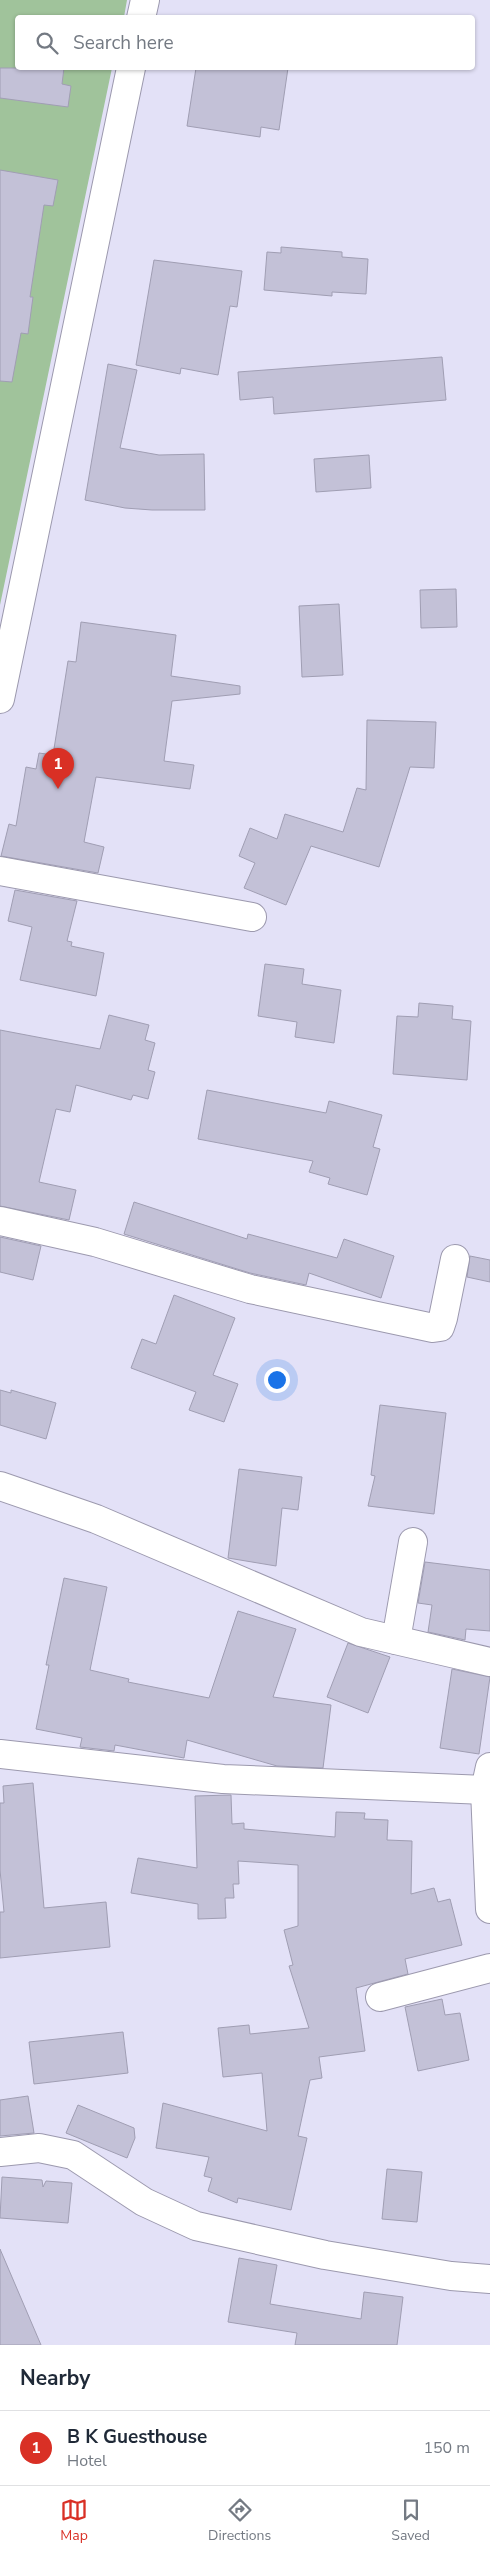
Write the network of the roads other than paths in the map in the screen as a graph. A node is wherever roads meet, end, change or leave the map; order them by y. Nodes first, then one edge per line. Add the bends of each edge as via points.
1 (145, 0) edge
2 (142, 15) edge
3 (131, 70) edge
4 (0, 699) edge
5 (0, 872) edge
6 (252, 917) dead end
7 (0, 1221) edge
8 (455, 1259) dead end
9 (0, 1486) edge
10 (412, 1542) dead end
11 (396, 1640) junction
12 (490, 1662) edge
13 (0, 1754) edge
14 (487, 1778) edge
15 (490, 1909) edge
16 (490, 1968) edge
17 (380, 1997) dead end
18 (0, 2152) edge
19 (490, 2279) edge

1 - 2 street
3 - 4 street
5 - 6 street
7 - 8 street via 94,1242 250,1289 433,1328 440,1327 443,1318
9 - 11 street via 96,1520 362,1632
10 - 11 street
11 - 12 street
13 - 14 street via 223,1779
14 - 15 street
16 - 17 street
18 - 19 street via 39,2148 73,2155 144,2202 196,2226 324,2255 451,2276

